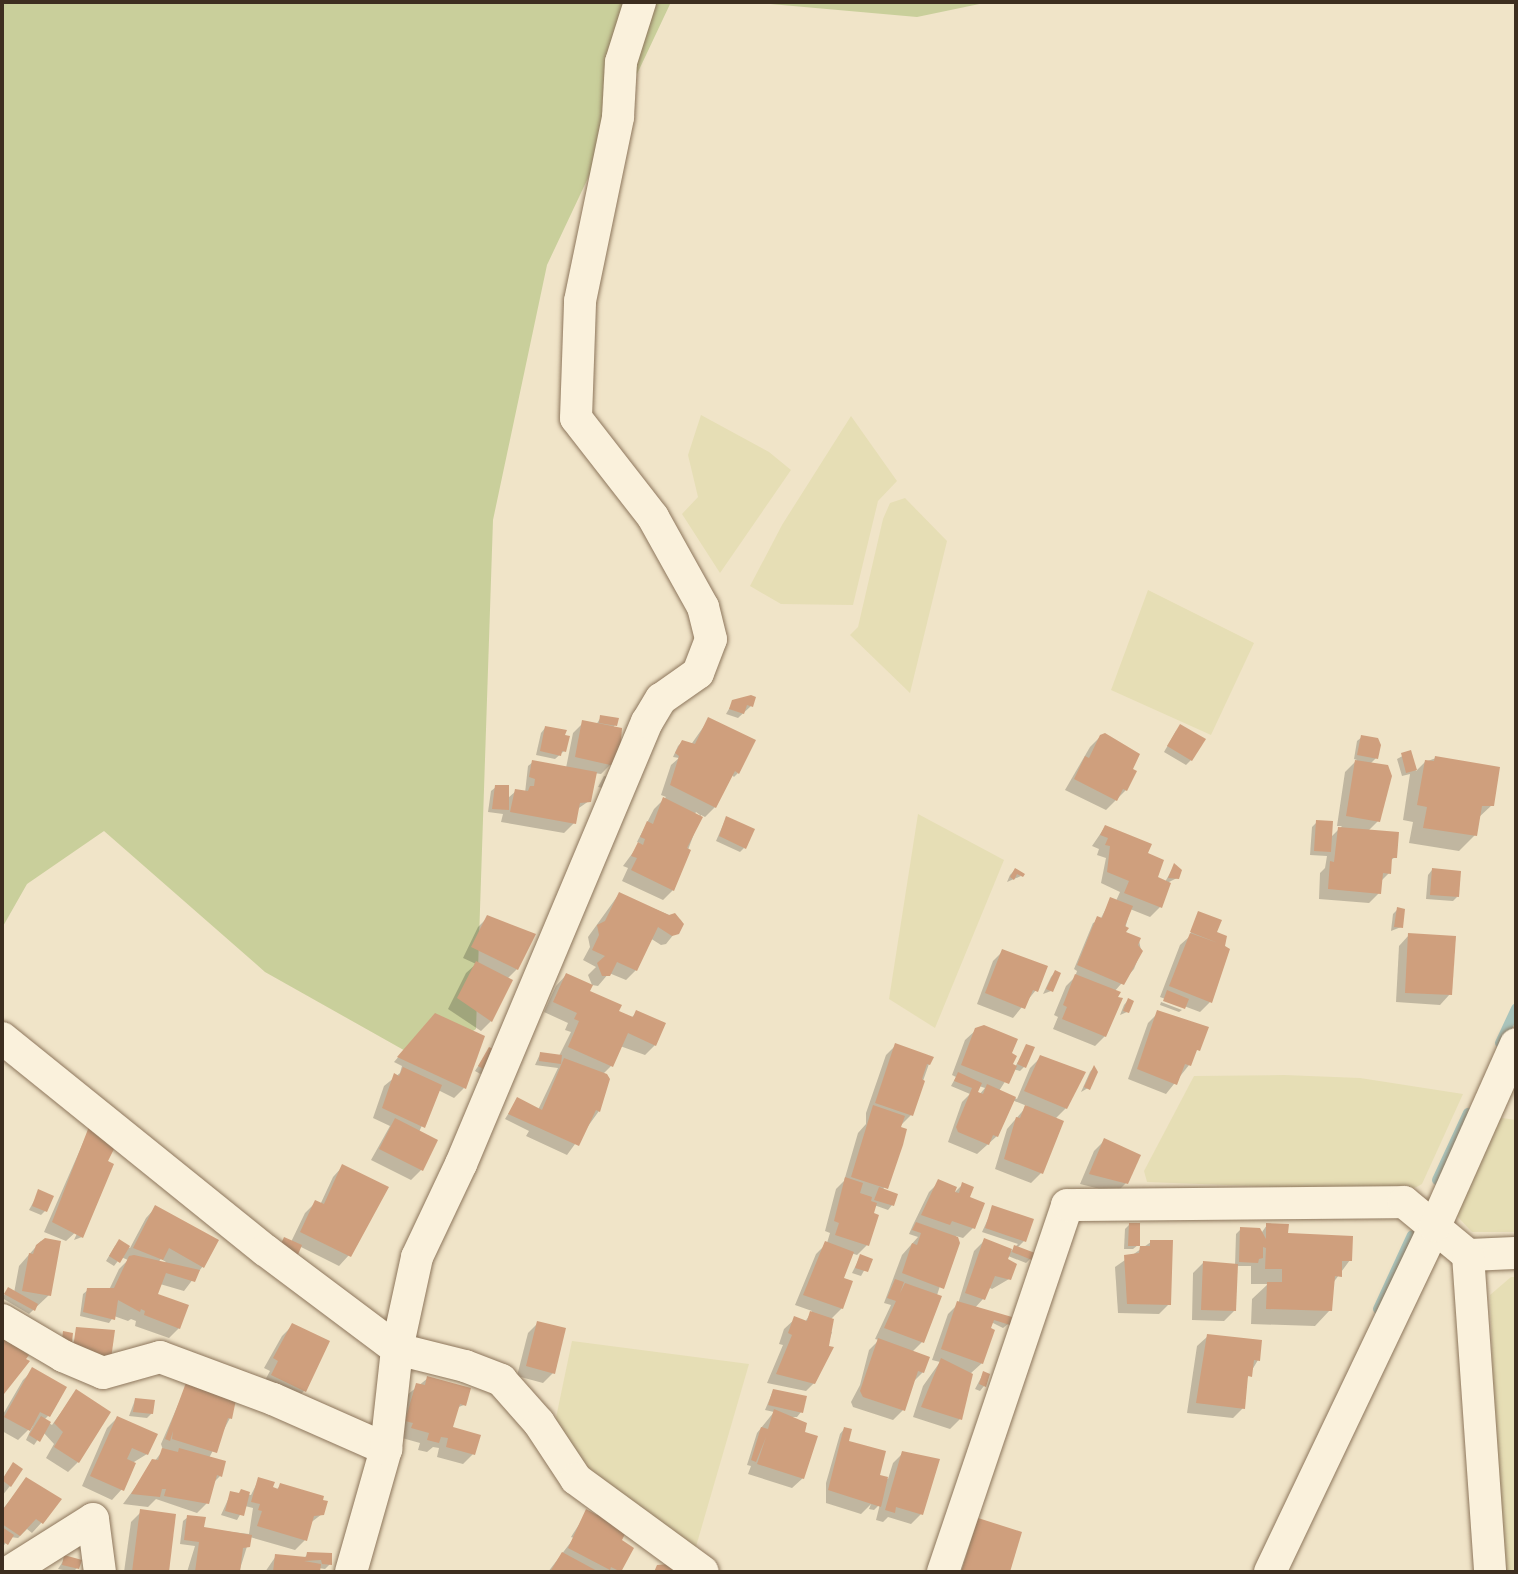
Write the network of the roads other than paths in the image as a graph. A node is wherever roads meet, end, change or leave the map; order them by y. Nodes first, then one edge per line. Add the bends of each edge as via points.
1 (640, 2) edge
2 (2, 1038) edge
3 (1516, 1044) edge
4 (1435, 1226) junction
5 (1516, 1253) edge
6 (1468, 1255) junction
7 (2, 1320) edge
8 (397, 1349) junction
9 (386, 1449) junction
10 (9, 1572) edge
11 (100, 1572) edge
12 (351, 1572) edge
13 (703, 1572) edge
14 (943, 1572) edge
15 (1270, 1572) edge
16 (1490, 1572) edge

1 - 8 street via 621,62 618,117 580,301 576,418 653,517 703,607 711,639 698,673 661,699 647,722 417,1257
2 - 8 street
3 - 4 street
4 - 6 street
4 - 14 street via 1404,1202 1067,1205
4 - 15 street
5 - 6 street
6 - 16 street
7 - 9 street via 103,1373 160,1357
8 - 9 street
8 - 13 street via 501,1380 539,1423 576,1479
9 - 12 street
10 - 11 street via 93,1519

